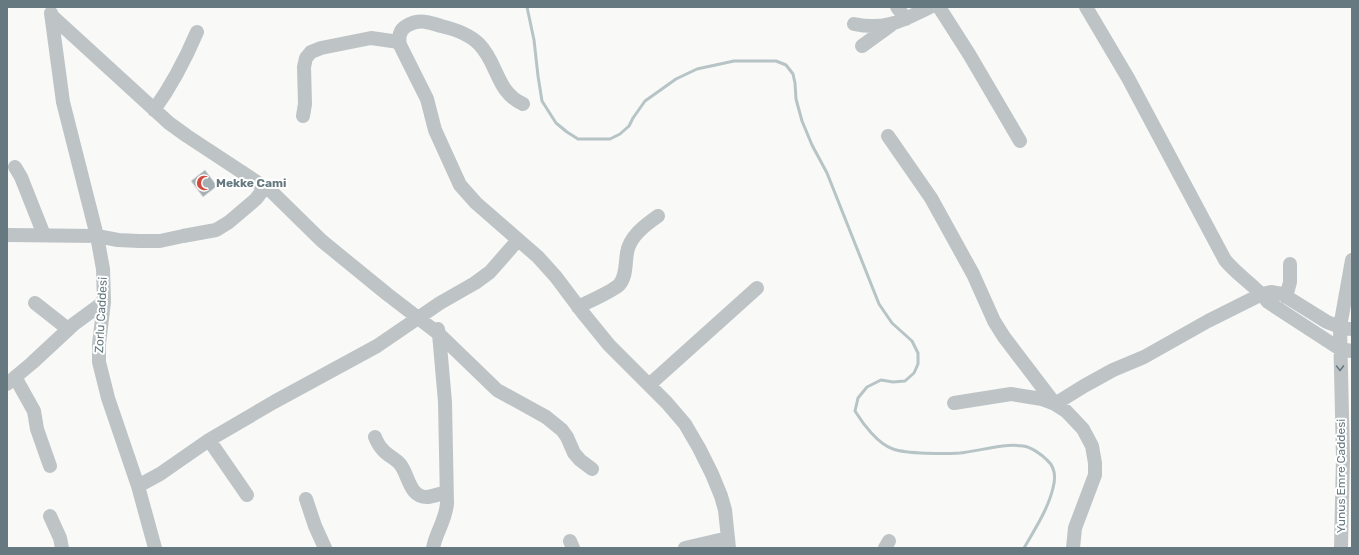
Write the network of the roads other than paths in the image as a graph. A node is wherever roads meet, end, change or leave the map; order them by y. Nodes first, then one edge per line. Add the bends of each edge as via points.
1 (897, 7) edge
2 (930, 7) edge
3 (940, 7) edge
4 (1086, 7) edge
5 (51, 12) edge
6 (899, 21) junction
7 (854, 24) dead end
8 (197, 32) dead end
9 (400, 42) junction
10 (862, 46) dead end
11 (523, 104) dead end
12 (154, 110) junction
13 (303, 116) dead end
14 (888, 136) dead end
15 (1020, 141) dead end
16 (14, 167) dead end
17 (264, 187) junction
18 (658, 216) dead end
19 (7, 235) edge
20 (44, 235) junction
21 (97, 236) junction
22 (518, 240) junction
23 (1352, 260) edge
24 (1290, 264) dead end
25 (757, 288) dead end
26 (1262, 294) junction
27 (1286, 297) junction
28 (104, 302) junction
29 (35, 303) dead end
30 (435, 306) junction
31 (578, 307) junction
32 (418, 318) junction
33 (1346, 328) edge
34 (68, 329) junction
35 (440, 334) junction
36 (1346, 350) edge
37 (11, 380) edge
38 (649, 385) junction
39 (954, 403) dead end
40 (1055, 404) junction
41 (375, 437) dead end
42 (209, 440) junction
43 (50, 466) dead end
44 (592, 469) dead end
45 (138, 486) junction
46 (446, 492) junction
47 (247, 495) dead end
48 (306, 499) dead end
49 (50, 516) dead end
50 (729, 543) edge
51 (62, 548) edge
52 (155, 548) edge
53 (325, 548) edge
54 (433, 548) edge
55 (685, 548) edge
56 (1074, 548) edge
57 (1341, 548) edge

1 - 6 street
2 - 6 street
3 - 15 street
4 - 26 street via 1128,78 1225,260
5 - 12 street
5 - 21 street, Zorlu Caddesi via 63,102
6 - 7 street via 875,27
6 - 10 street
8 - 12 street via 183,64
9 - 11 street via 398,38 405,26 415,22 427,22 463,34 479,44 487,54 503,87 510,96
9 - 13 street via 371,38 311,52 304,67
9 - 22 street via 460,185 476,203
12 - 17 street via 187,136
14 - 40 street via 931,198 973,274 994,321
16 - 20 street via 21,177
17 - 21 street via 242,212 216,230 160,241 118,240
17 - 32 street via 322,241
18 - 31 street via 646,224 630,243 625,272 618,285
19 - 20 street
20 - 21 street
21 - 28 street, Zorlu Caddesi via 103,269
22 - 30 street via 483,278
22 - 31 street via 556,277
23 - 33 street, Yunus Emre Caddesi
24 - 27 street via 1290,282
25 - 38 street
26 - 27 street via 1270,292
26 - 36 street via 1268,302
26 - 40 street via 1144,357 1113,370
27 - 33 street via 1327,322
28 - 34 street
28 - 45 street, Zorlu Caddesi via 99,362 108,398
29 - 34 street
30 - 32 street
30 - 35 street via 433,316
31 - 38 street via 609,345
32 - 35 street
32 - 42 street via 377,346
33 - 36 street, Yunus Emre Caddesi
34 - 37 street
35 - 44 street via 497,390 546,417 562,430 574,453
35 - 46 street via 445,402
36 -> 57 street, Yunus Emre Caddesi
37 - 43 street via 34,411 37,429
38 - 50 street via 685,424 699,448 721,496
39 - 40 street via 1011,394
40 - 56 street via 1066,411 1083,429 1092,446 1095,462 1094,475 1075,528
41 - 46 street via 383,450 401,466 415,493 428,497
42 - 45 street
42 - 47 street
45 - 52 street, Zorlu Caddesi
46 - 54 street via 446,512
48 - 53 street
49 - 51 street
50 - 55 street

